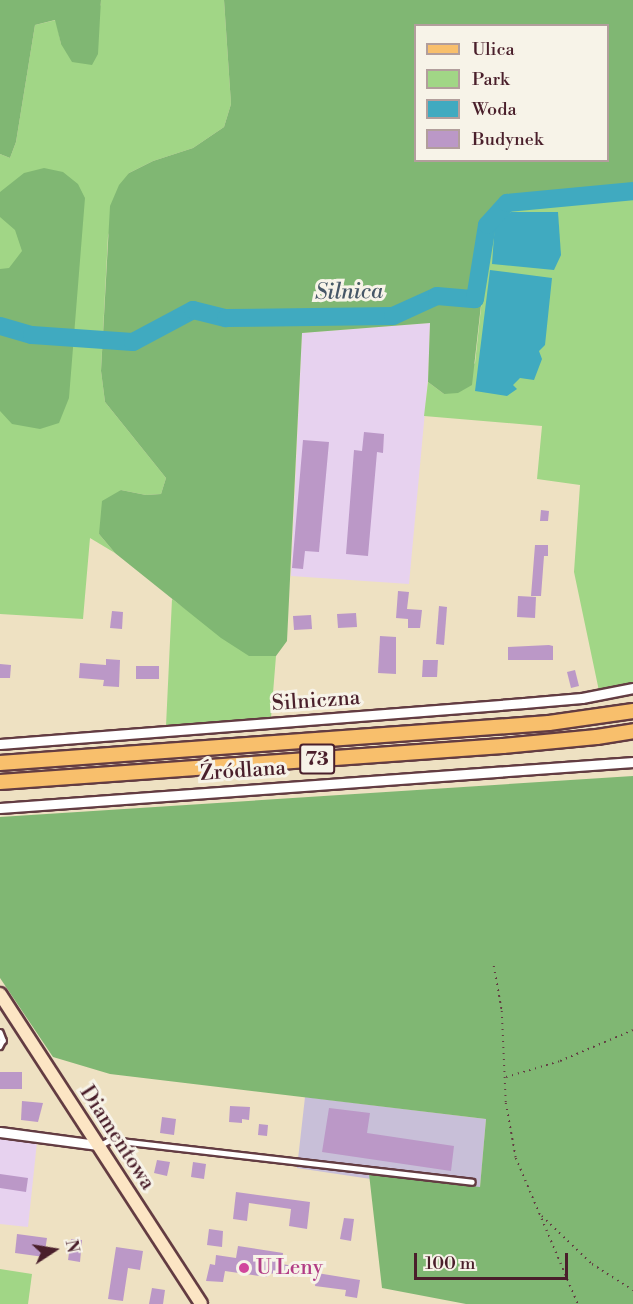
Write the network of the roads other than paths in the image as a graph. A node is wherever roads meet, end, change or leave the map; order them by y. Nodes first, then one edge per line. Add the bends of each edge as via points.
1 (633, 688) edge
2 (633, 711) edge
3 (633, 731) edge
4 (0, 744) edge
5 (633, 762) edge
6 (0, 763) edge
7 (0, 782) edge
8 (0, 808) edge
9 (0, 994) edge
10 (0, 1032) edge
11 (0, 1046) edge
12 (0, 1132) edge
13 (98, 1145) junction
14 (472, 1182) dead end
15 (201, 1304) edge

1 - 4 street, Silniczna via 582,698
2 - 6 main road, 73 via 549,723
3 - 7 main road, 73 via 503,746
5 - 8 street, Źródlana
9 - 13 street, Diamentowa
10 - 11 lane
12 - 13 street
13 - 14 lane via 120,1141
13 - 15 street, Diamentowa

